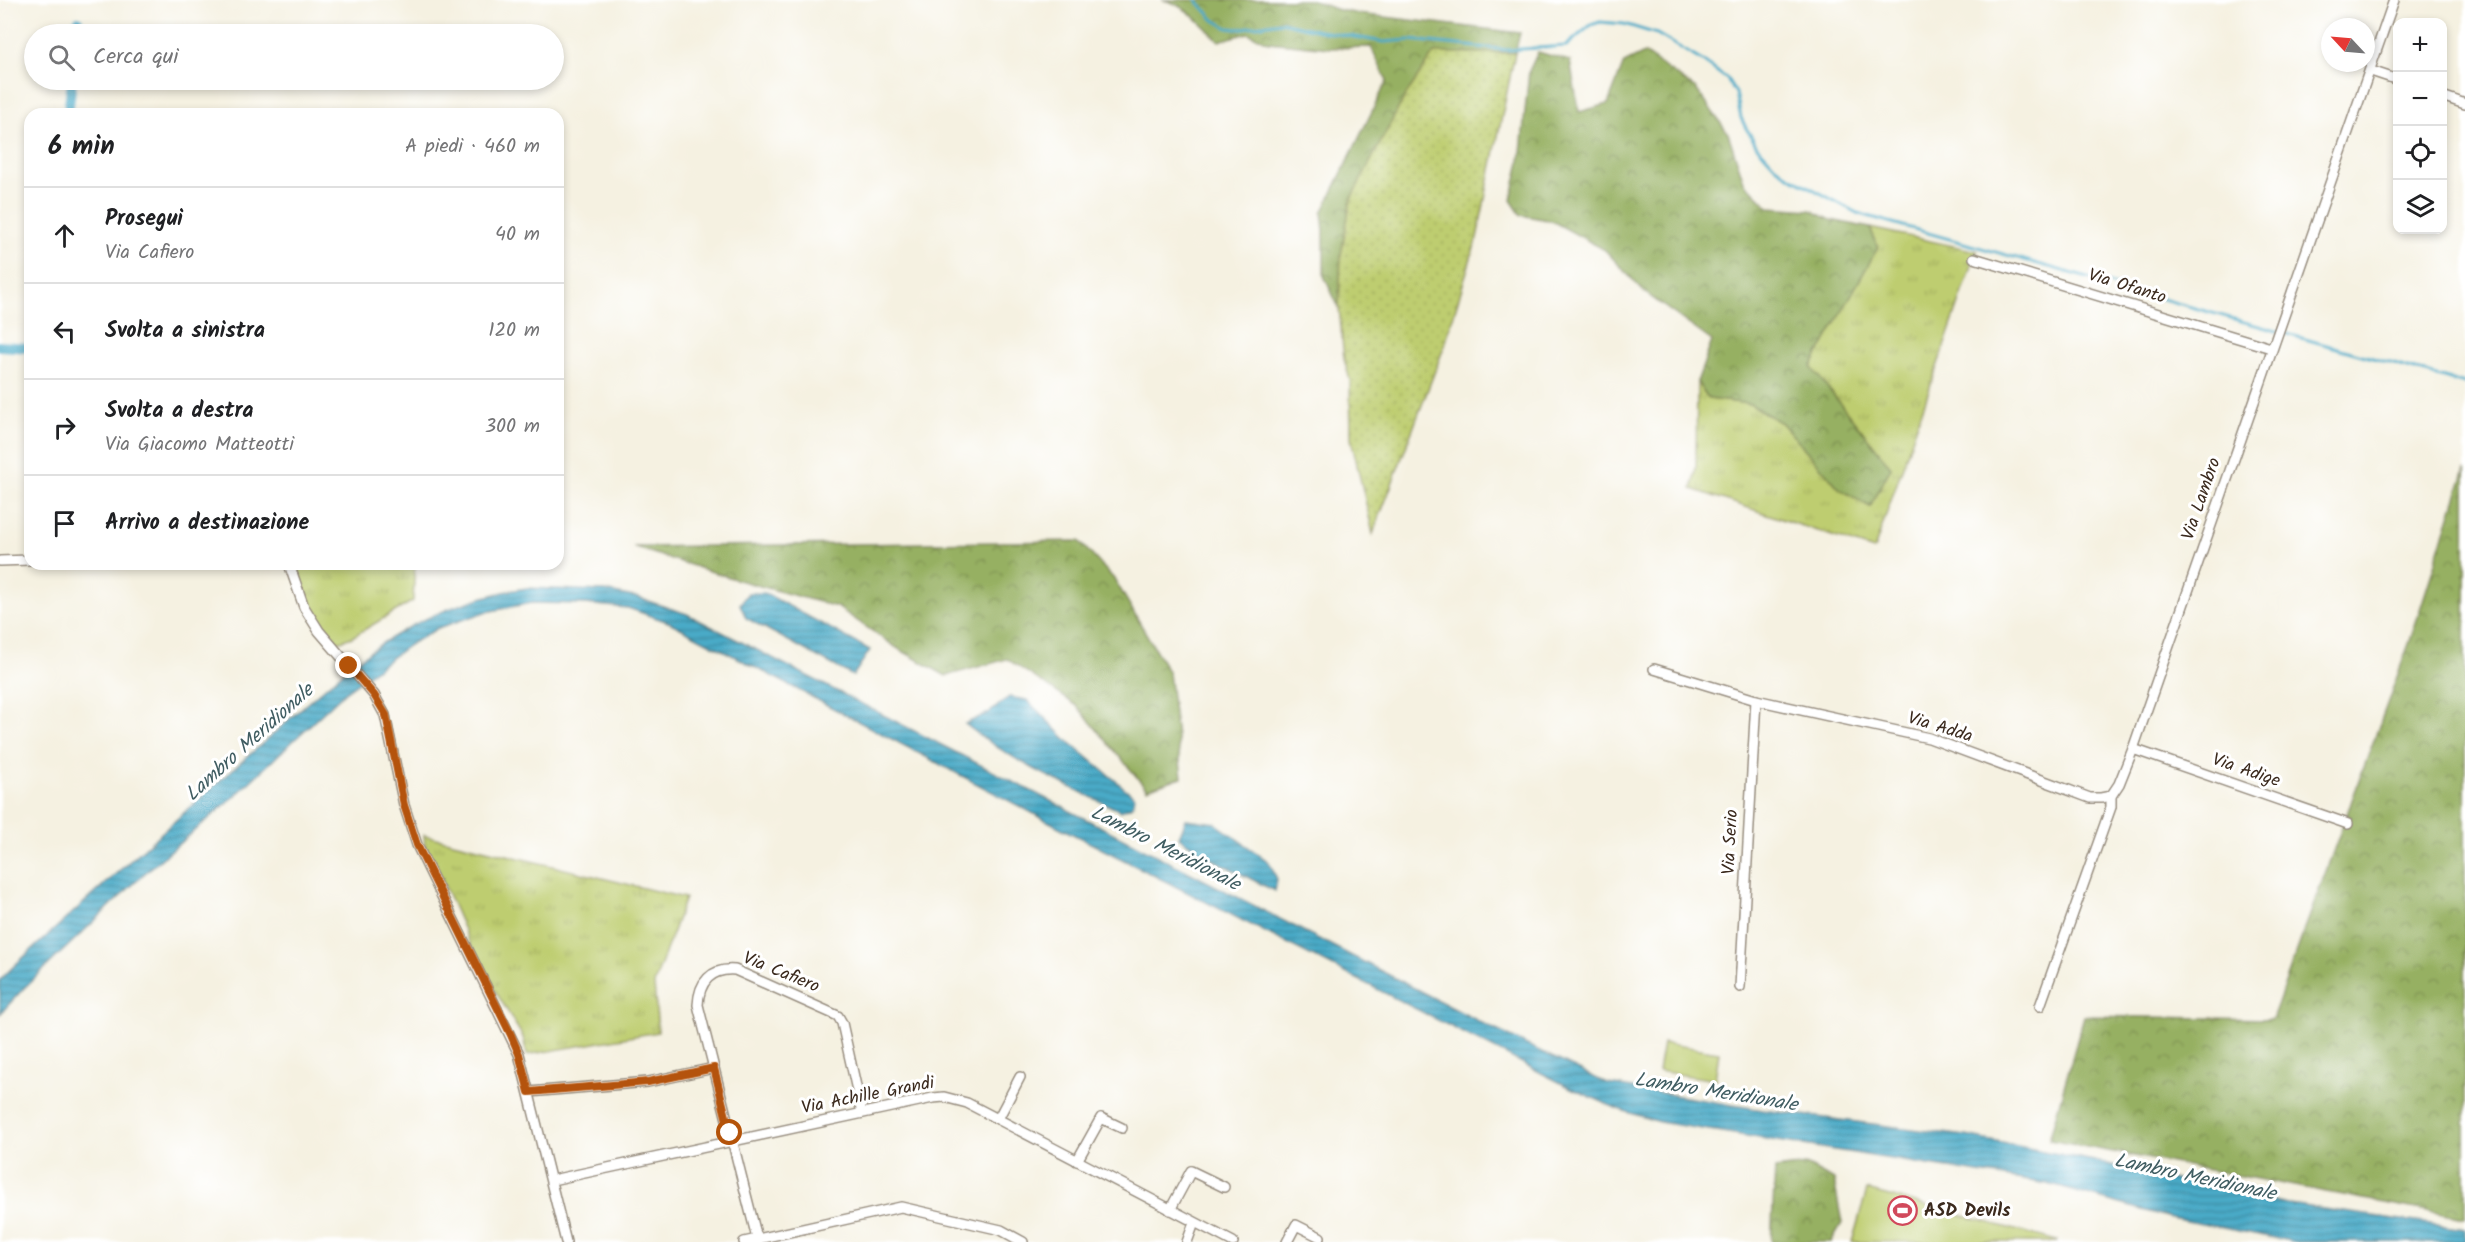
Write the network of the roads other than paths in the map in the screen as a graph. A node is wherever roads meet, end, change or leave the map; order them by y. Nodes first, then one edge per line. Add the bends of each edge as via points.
1 (2394, 0) edge
2 (2375, 59) edge
3 (2371, 72) edge
4 (2374, 72) edge
5 (2393, 79) edge
6 (2447, 98) edge
7 (2465, 104) edge
8 (1974, 258) dead end
9 (2272, 345) junction
10 (24, 560) edge
11 (0, 561) edge
12 (291, 570) edge
13 (1654, 669) dead end
14 (1756, 700) junction
15 (2133, 749) junction
16 (2110, 796) junction
17 (2348, 824) dead end
18 (1740, 987) dead end
19 (2040, 1006) dead end
20 (714, 1068) junction
21 (1020, 1077) dead end
22 (529, 1092) junction
23 (862, 1113) junction
24 (998, 1119) junction
25 (1122, 1128) dead end
26 (732, 1140) junction
27 (1077, 1161) junction
28 (552, 1180) junction
29 (1224, 1186) dead end
30 (1170, 1210) junction
31 (1194, 1222) junction
32 (1320, 1237) dead end
33 (757, 1240) edge
34 (566, 1242) edge
35 (744, 1242) edge
36 (1023, 1242) edge
37 (1187, 1242) edge
38 (1233, 1242) edge
39 (1287, 1242) edge

1 - 2 street, Via Lambro
3 - 9 street, Via Lambro
4 - 5 street
6 - 7 street
8 - 9 street, Via Ofanto
9 - 15 street, Via Lambro
10 - 11 street
12 - 22 street via 304,607 319,631 386,715 404,805 417,845 511,1035
13 - 14 street, Via Adda
14 - 16 street, Via Adda via 1929,738 2090,798
14 - 18 street, Via Serio
15 - 16 street, Via Lambro
15 - 17 street, Via Adige
16 - 19 street, Via Lambro via 2111,807
20 - 22 street via 648,1082
20 - 23 street, Via Cafiero via 698,1005 701,986 718,971 735,970 838,1016
20 - 26 street, Via Cafiero
21 - 24 street
22 - 28 street
23 - 24 street, Via Achille Grandi via 944,1097 967,1103
23 - 26 street, Via Achille Grandi
24 - 27 street, Via Achille Grandi
25 - 27 street via 1101,1118
26 - 28 street, Via Achille Grandi
26 - 33 street, Via Cafiero
27 - 30 street, Via Achille Grandi
28 - 34 street
29 - 30 street via 1191,1171
30 - 31 street, Via Achille Grandi
31 - 37 street
31 - 38 street, Via Achille Grandi
32 - 39 street via 1296,1225
33 - 35 street
33 - 36 street via 901,1207 1001,1230

